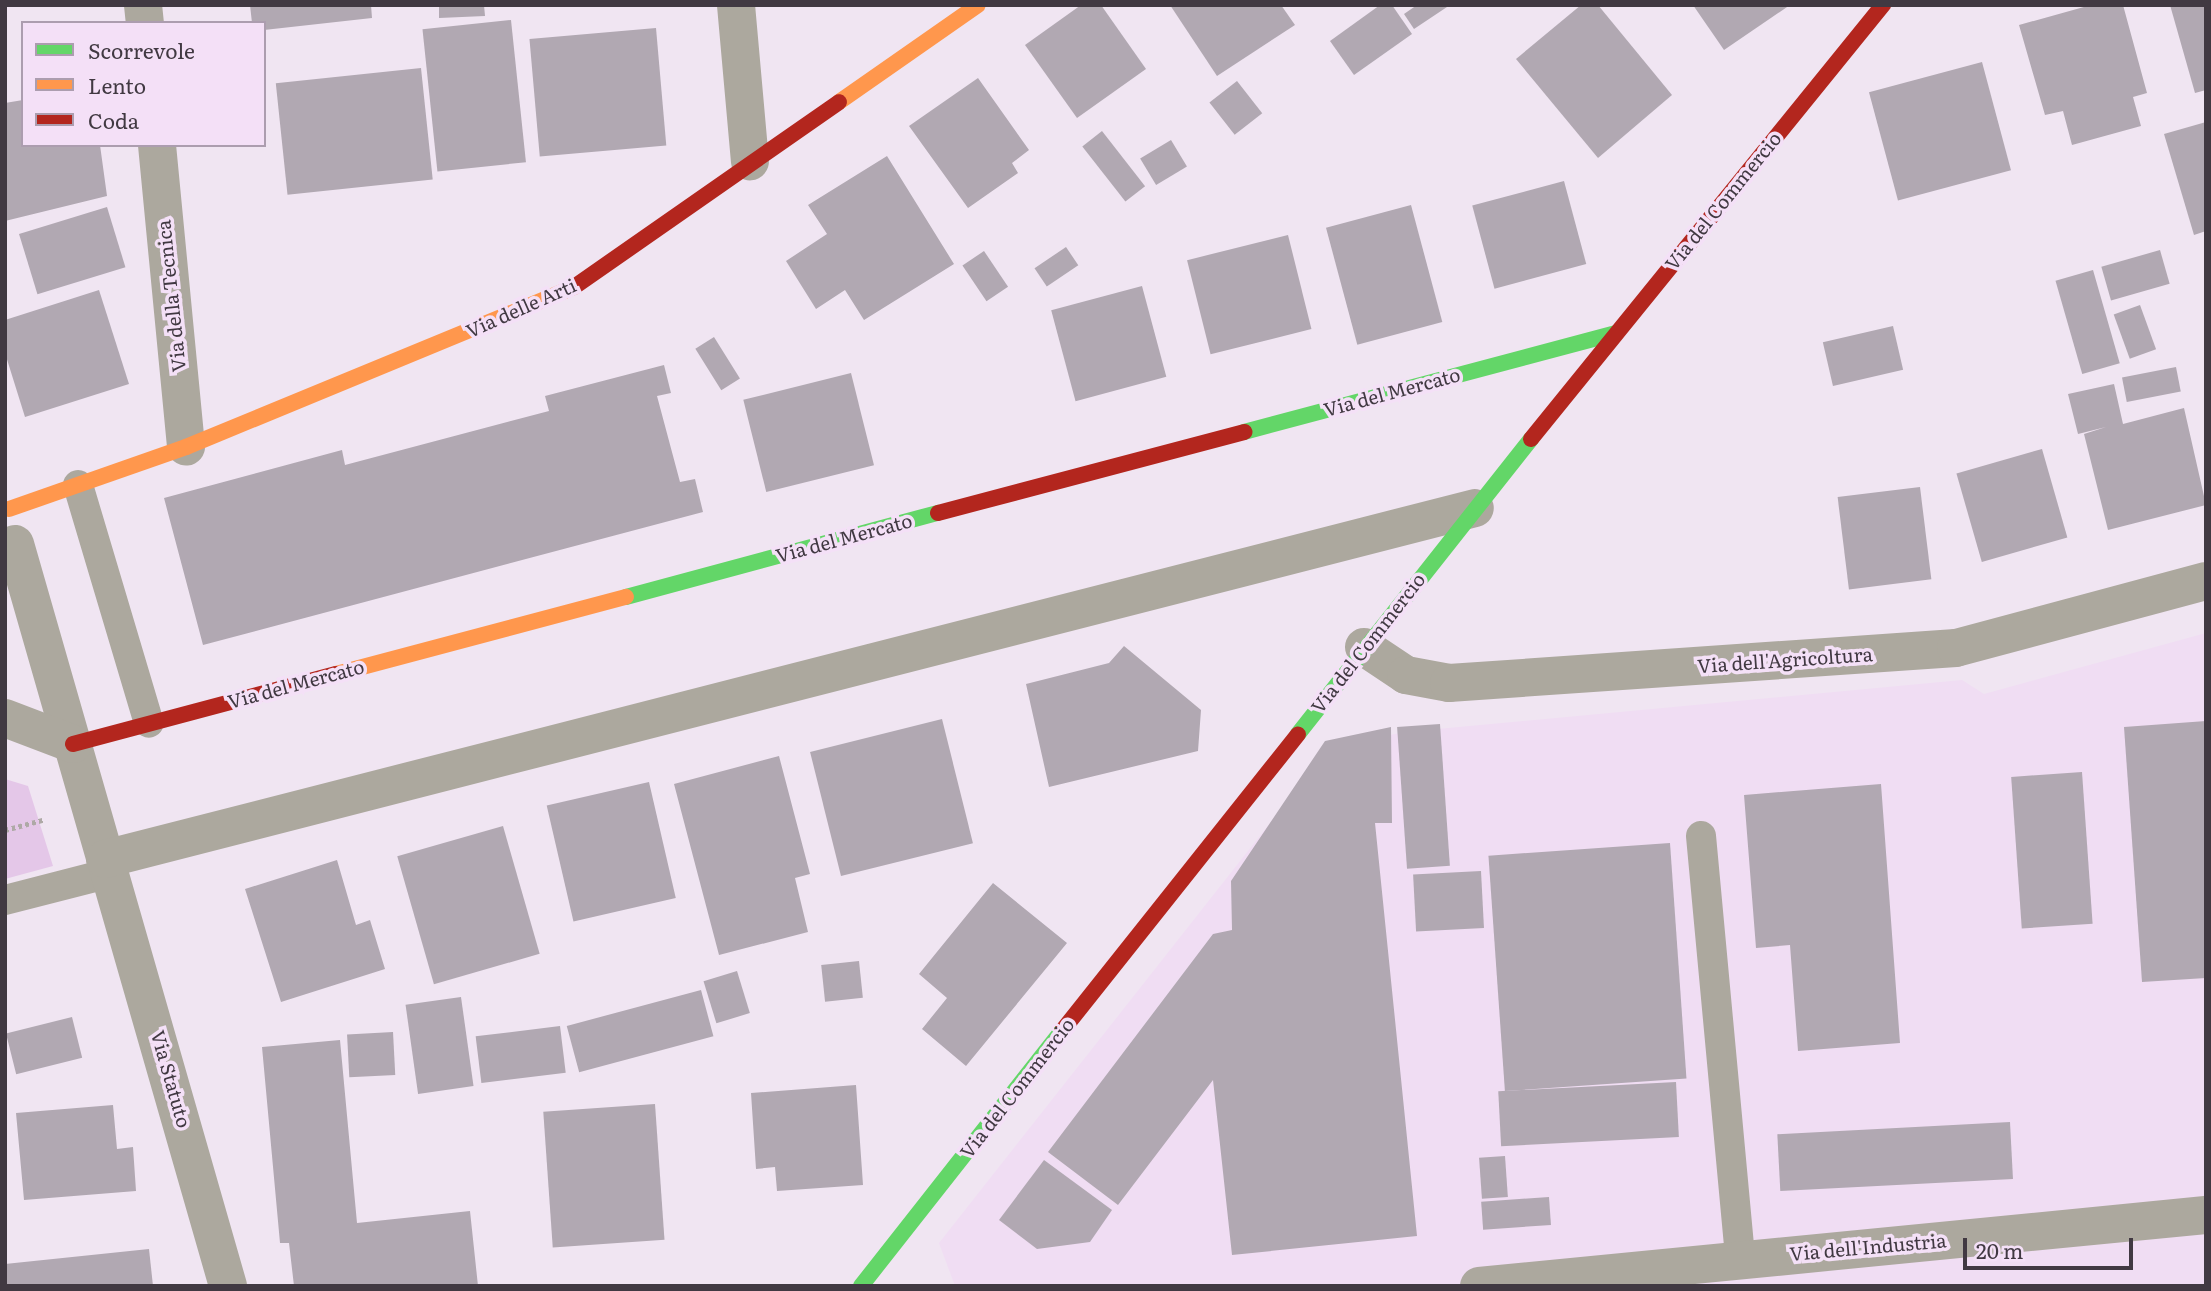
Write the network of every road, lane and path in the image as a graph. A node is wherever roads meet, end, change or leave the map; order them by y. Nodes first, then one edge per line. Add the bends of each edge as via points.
1 (736, 5) edge
2 (978, 5) edge
3 (1883, 5) edge
4 (157, 147) edge
5 (750, 161) junction
6 (1615, 333) junction
7 (186, 447) junction
8 (78, 485) junction
9 (1475, 508) junction
10 (9, 530) edge
11 (2206, 581) edge
12 (1364, 647) junction
13 (5, 718) edge
14 (149, 723) junction
15 (73, 744) junction
16 (40, 806) dead end
17 (44, 820) junction
18 (5, 830) edge
19 (47, 832) dead end
20 (1701, 836) dead end
21 (108, 866) junction
22 (5, 900) edge
23 (2206, 1215) edge
24 (1740, 1259) junction
25 (228, 1286) edge
26 (861, 1286) edge
27 (1479, 1286) edge

1 - 5 street
2 - 5 street, Via delle Arti
3 - 6 street, Via del Commercio
4 - 7 street, Via della Tecnica
5 - 7 street, Via delle Arti via 566,292
6 - 9 street, Via del Commercio
6 - 14 street, Via del Mercato
7 - 8 street, Via delle Arti
8 - 10 street, Via delle Arti
8 - 14 lane
9 - 12 street, Via del Commercio
9 - 21 street
10 - 15 street, Via Statuto
11 - 12 street, Via dell'Agricoltura via 1956,648 1449,683 1406,675
12 - 26 street, Via del Commercio
13 - 15 street
14 - 15 street, Via del Mercato
15 - 21 street, Via Statuto
16 - 17 path
17 - 18 path
17 - 19 path
20 - 24 lane
21 - 22 lane
21 - 25 street, Via Statuto
23 - 24 street, Via dell'Industria
24 - 27 street, Via dell'Industria

